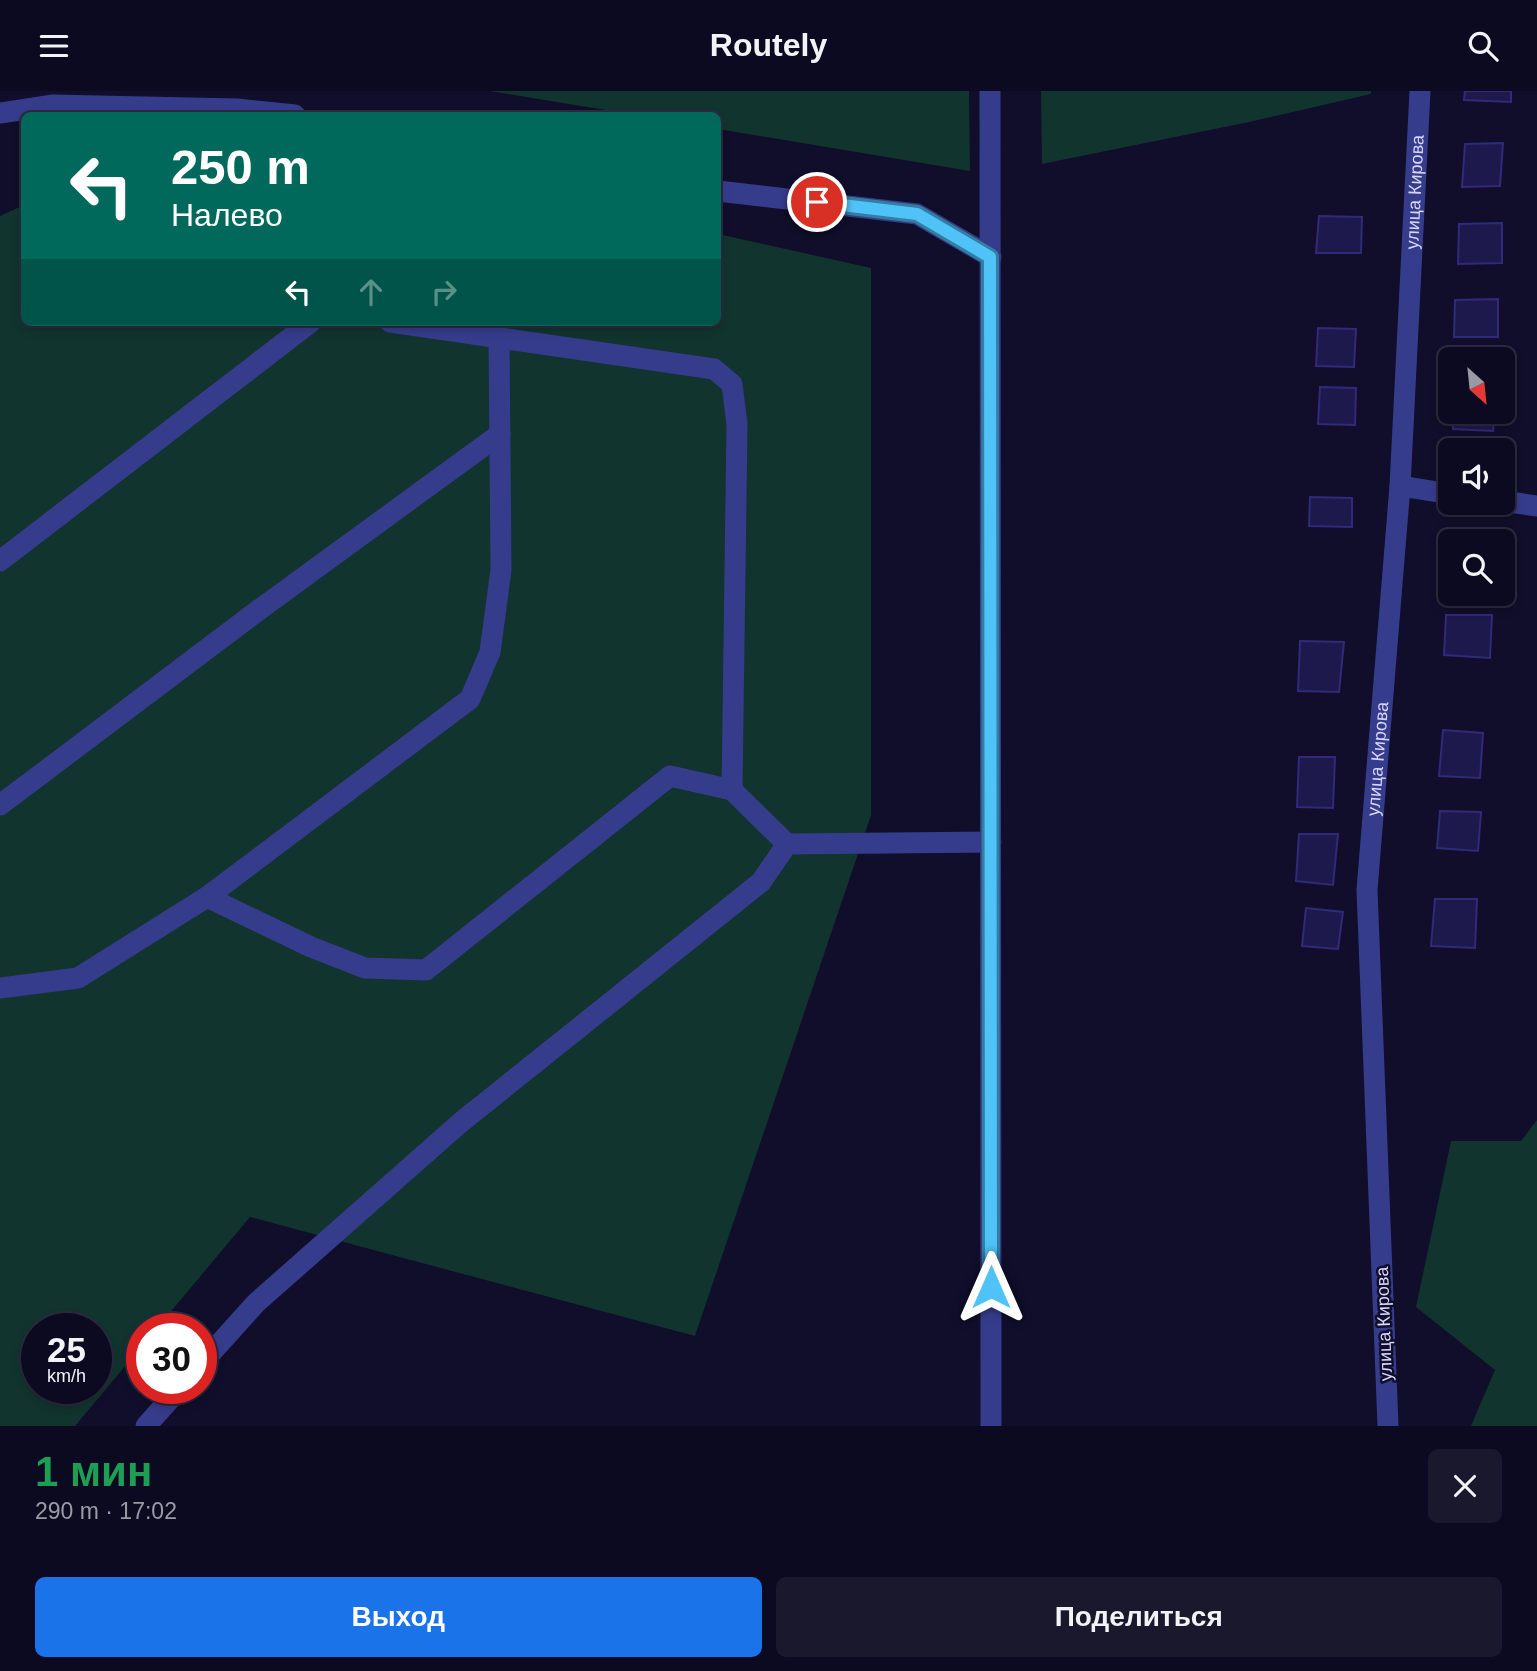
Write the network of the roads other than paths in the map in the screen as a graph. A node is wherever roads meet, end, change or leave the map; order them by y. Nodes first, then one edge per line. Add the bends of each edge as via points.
1 (990, 91) edge
2 (1420, 91) edge
3 (55, 110) edge
4 (266, 112) edge
5 (0, 113) edge
6 (721, 191) edge
7 (990, 257) junction
8 (306, 326) edge
9 (417, 326) edge
10 (499, 338) junction
11 (500, 434) junction
12 (1400, 486) junction
13 (1438, 491) edge
14 (1515, 503) edge
15 (1537, 506) edge
16 (0, 561) edge
17 (732, 790) junction
18 (0, 805) edge
19 (991, 842) junction
20 (787, 844) junction
21 (206, 897) junction
22 (0, 988) edge
23 (217, 1346) edge
24 (166, 1404) edge
25 (146, 1426) edge
26 (991, 1426) edge
27 (1388, 1426) edge

1 - 7 street
2 - 12 street, улица Кирова
3 - 4 street
3 - 5 street
6 - 7 street via 917,214
7 - 19 street
8 - 16 street
9 - 10 street
10 - 11 street
10 - 17 street via 714,369 732,384 737,425
11 - 18 street
11 - 21 street via 501,570 490,652 470,699
12 - 13 street
12 - 27 street, улица Кирова via 1367,890
14 - 15 street
17 - 20 street
17 - 21 street via 670,776 426,970 365,968
19 - 20 street
19 - 26 street
20 - 23 street via 761,881 460,1123 256,1303
21 - 22 street via 78,978
24 - 25 street

